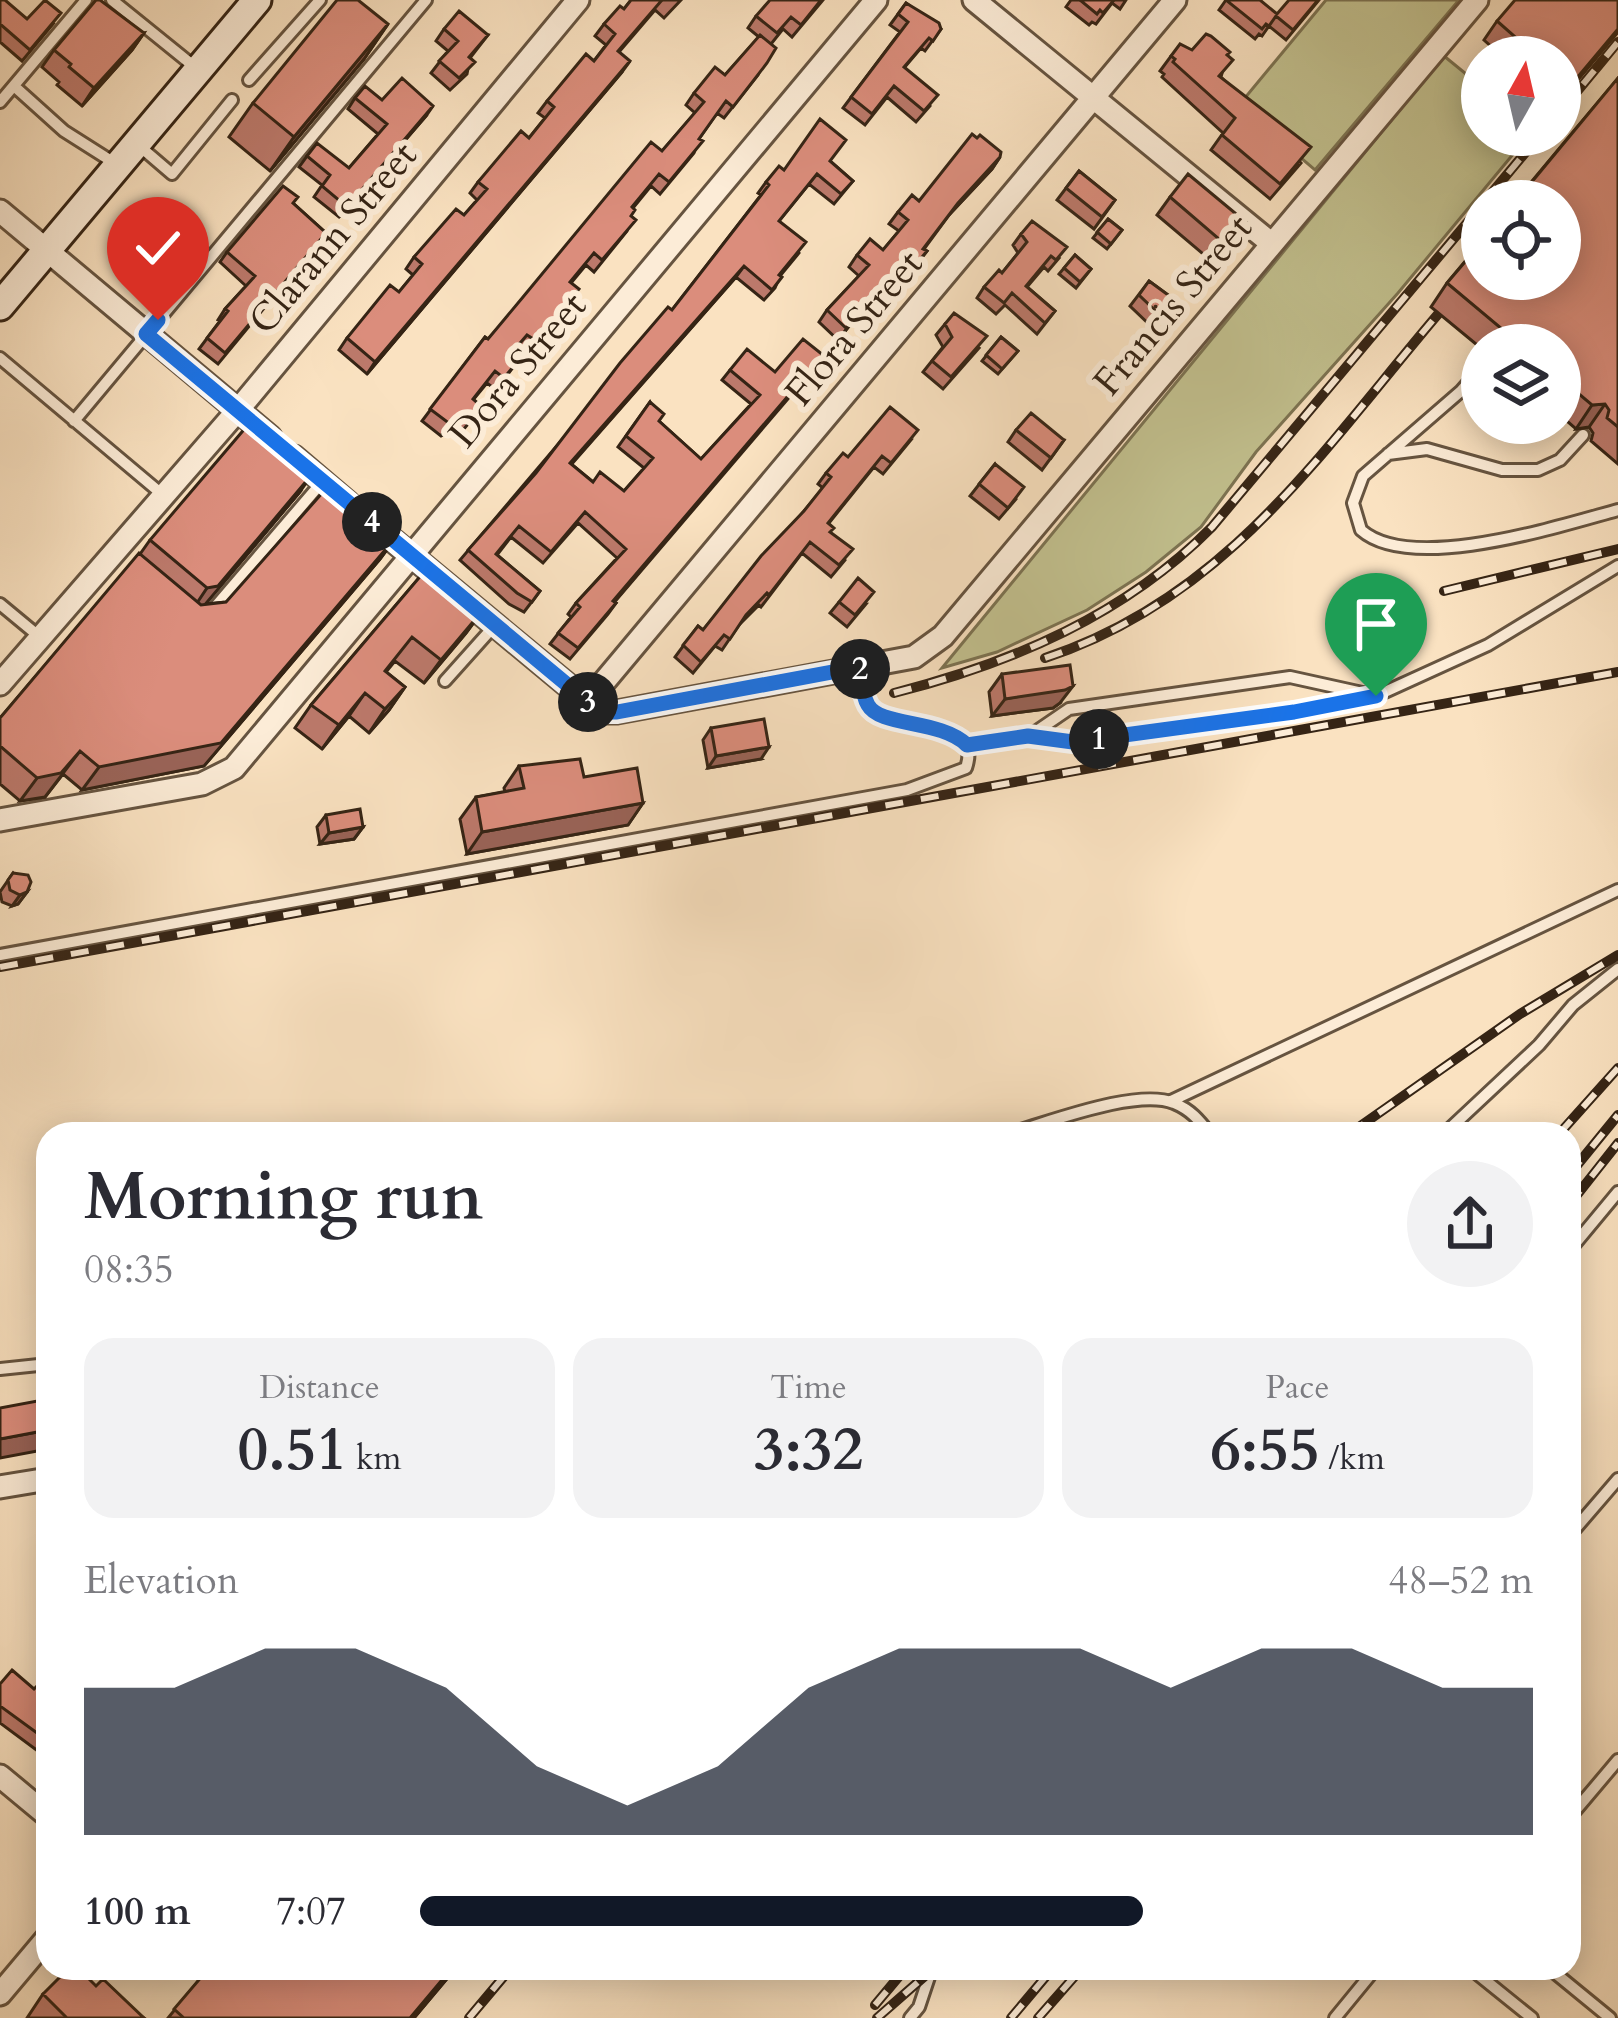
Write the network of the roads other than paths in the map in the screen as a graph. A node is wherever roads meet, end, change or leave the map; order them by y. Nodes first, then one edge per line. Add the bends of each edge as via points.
1 (86, 0) edge
2 (112, 0) edge
3 (257, 0) edge
4 (320, 0) edge
5 (426, 0) edge
6 (578, 0) edge
7 (876, 0) edge
8 (974, 0) edge
9 (1175, 0) edge
10 (1477, 0) edge
11 (199, 70) junction
12 (249, 80) dead end
13 (14, 86) junction
14 (1093, 99) junction
15 (232, 100) dead end
16 (0, 102) edge
17 (137, 144) junction
18 (119, 166) junction
19 (0, 211) edge
20 (1272, 244) junction
21 (47, 252) junction
22 (0, 307) edge
23 (146, 334) junction
24 (0, 358) edge
25 (1461, 391) edge
26 (238, 410) junction
27 (74, 421) junction
28 (1583, 435) dead end
29 (1386, 454) junction
30 (322, 482) junction
31 (164, 496) junction
32 (1618, 510) edge
33 (412, 556) junction
34 (1618, 566) edge
35 (0, 604) edge
36 (199, 620) edge
37 (496, 624) junction
38 (41, 638) junction
39 (859, 667) junction
40 (445, 681) edge
41 (0, 684) edge
42 (1376, 696) junction
43 (588, 701) junction
44 (1028, 736) junction
45 (967, 745) junction
46 (0, 820) edge
47 (1618, 890) edge
48 (0, 956) edge
49 (1618, 969) edge
50 (1171, 1101) junction
51 (1052, 1122) edge
52 (1201, 1122) edge
53 (1457, 1122) edge
54 (1618, 1192) edge
55 (1581, 1237) edge
56 (36, 1365) edge
57 (0, 1369) edge
58 (1618, 1479) edge
59 (36, 1480) edge
60 (0, 1487) edge
61 (1581, 1522) edge
62 (1618, 1760) edge
63 (0, 1776) edge
64 (1581, 1804) edge
65 (36, 1806) edge
66 (36, 1956) edge
67 (928, 1980) edge
68 (1366, 1980) edge
69 (1485, 1980) edge
70 (1564, 1980) edge
71 (0, 1994) edge
72 (910, 2018) edge
73 (1335, 2018) edge
74 (1532, 2018) edge
75 (1610, 2018) edge

1 - 13 lane
2 - 11 lane
3 - 11 main road
4 - 12 lane
5 - 23 lane
6 - 26 street, Clarann Street
7 - 33 street, Dora Street
8 - 14 street
9 - 14 street, Flora Street
10 - 20 street, Francis Street
11 - 17 main road
13 - 16 lane
13 - 18 lane
14 - 20 street
14 - 43 street, Flora Street
15 - 17 lane via 172,174
17 - 18 main road
18 - 21 main road
19 - 21 street
20 - 39 street, Francis Street via 943,636 922,652
21 - 22 main road
21 - 23 street
23 - 26 street
23 - 27 lane
24 - 27 lane
25 - 29 lane
26 - 30 street
26 - 31 street, Clarann Street
27 - 31 lane
28 - 29 lane via 1561,460 1538,470 1502,470 1427,448
29 - 32 lane via 1363,476 1353,503 1361,530 1386,544 1452,546
30 - 33 street
30 - 36 lane
31 - 38 street, Clarann Street via 118,560
33 - 37 street
33 - 46 street, Dora Street via 234,768 212,781
34 - 42 lane via 1488,645
35 - 38 lane
37 - 40 lane
37 - 43 street
38 - 41 street, Clarann Street
39 - 43 street via 617,712 600,712
39 - 45 lane via 875,714 948,730
42 - 44 lane via 1073,742
42 - 44 lane via 1290,677 1069,709
44 - 45 lane
45 - 48 lane via 966,768 907,790
47 - 50 lane
49 - 53 lane
50 - 51 lane via 1143,1098
50 - 52 lane
54 - 55 lane
56 - 57 lane
58 - 61 lane
59 - 60 street
62 - 64 lane
63 - 65 street
66 - 71 street
67 - 72 lane
68 - 73 lane
69 - 74 lane
70 - 75 lane

